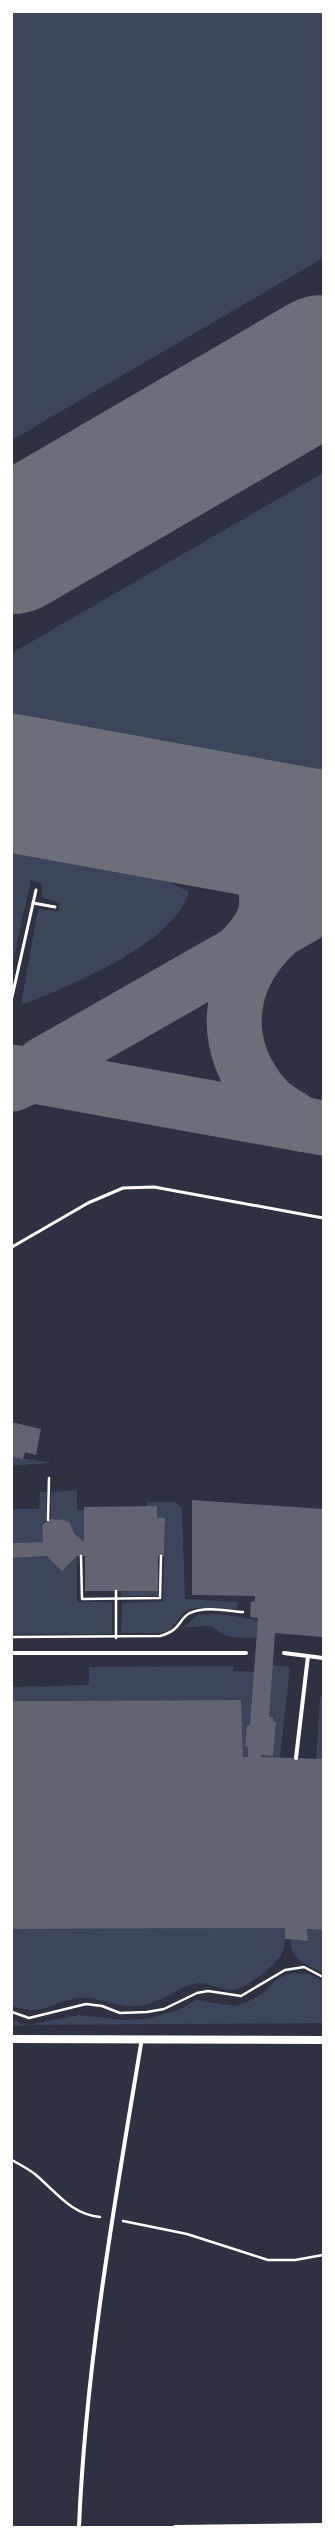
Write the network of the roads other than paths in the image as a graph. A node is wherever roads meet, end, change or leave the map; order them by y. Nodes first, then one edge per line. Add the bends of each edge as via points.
1 (36, 890) dead end
2 (33, 903) junction
3 (55, 907) dead end
4 (12, 997) edge
5 (323, 1218) edge
6 (12, 1247) edge
7 (12, 1653) edge
8 (246, 1653) dead end
9 (284, 1653) dead end
10 (308, 1656) junction
11 (323, 1658) edge
12 (296, 1758) dead end
13 (142, 2038) junction
14 (12, 2039) edge
15 (323, 2040) edge
16 (323, 2525) edge
17 (79, 2527) edge
18 (175, 2527) edge

1 - 2 lane
2 - 3 lane
2 - 4 lane
5 - 6 lane via 154,1187 124,1188 88,1203
7 - 8 street
9 - 10 street
10 - 11 street
10 - 12 street
13 - 14 main road
13 - 15 main road
13 - 17 street via 112,2218 87,2393
16 - 18 street

